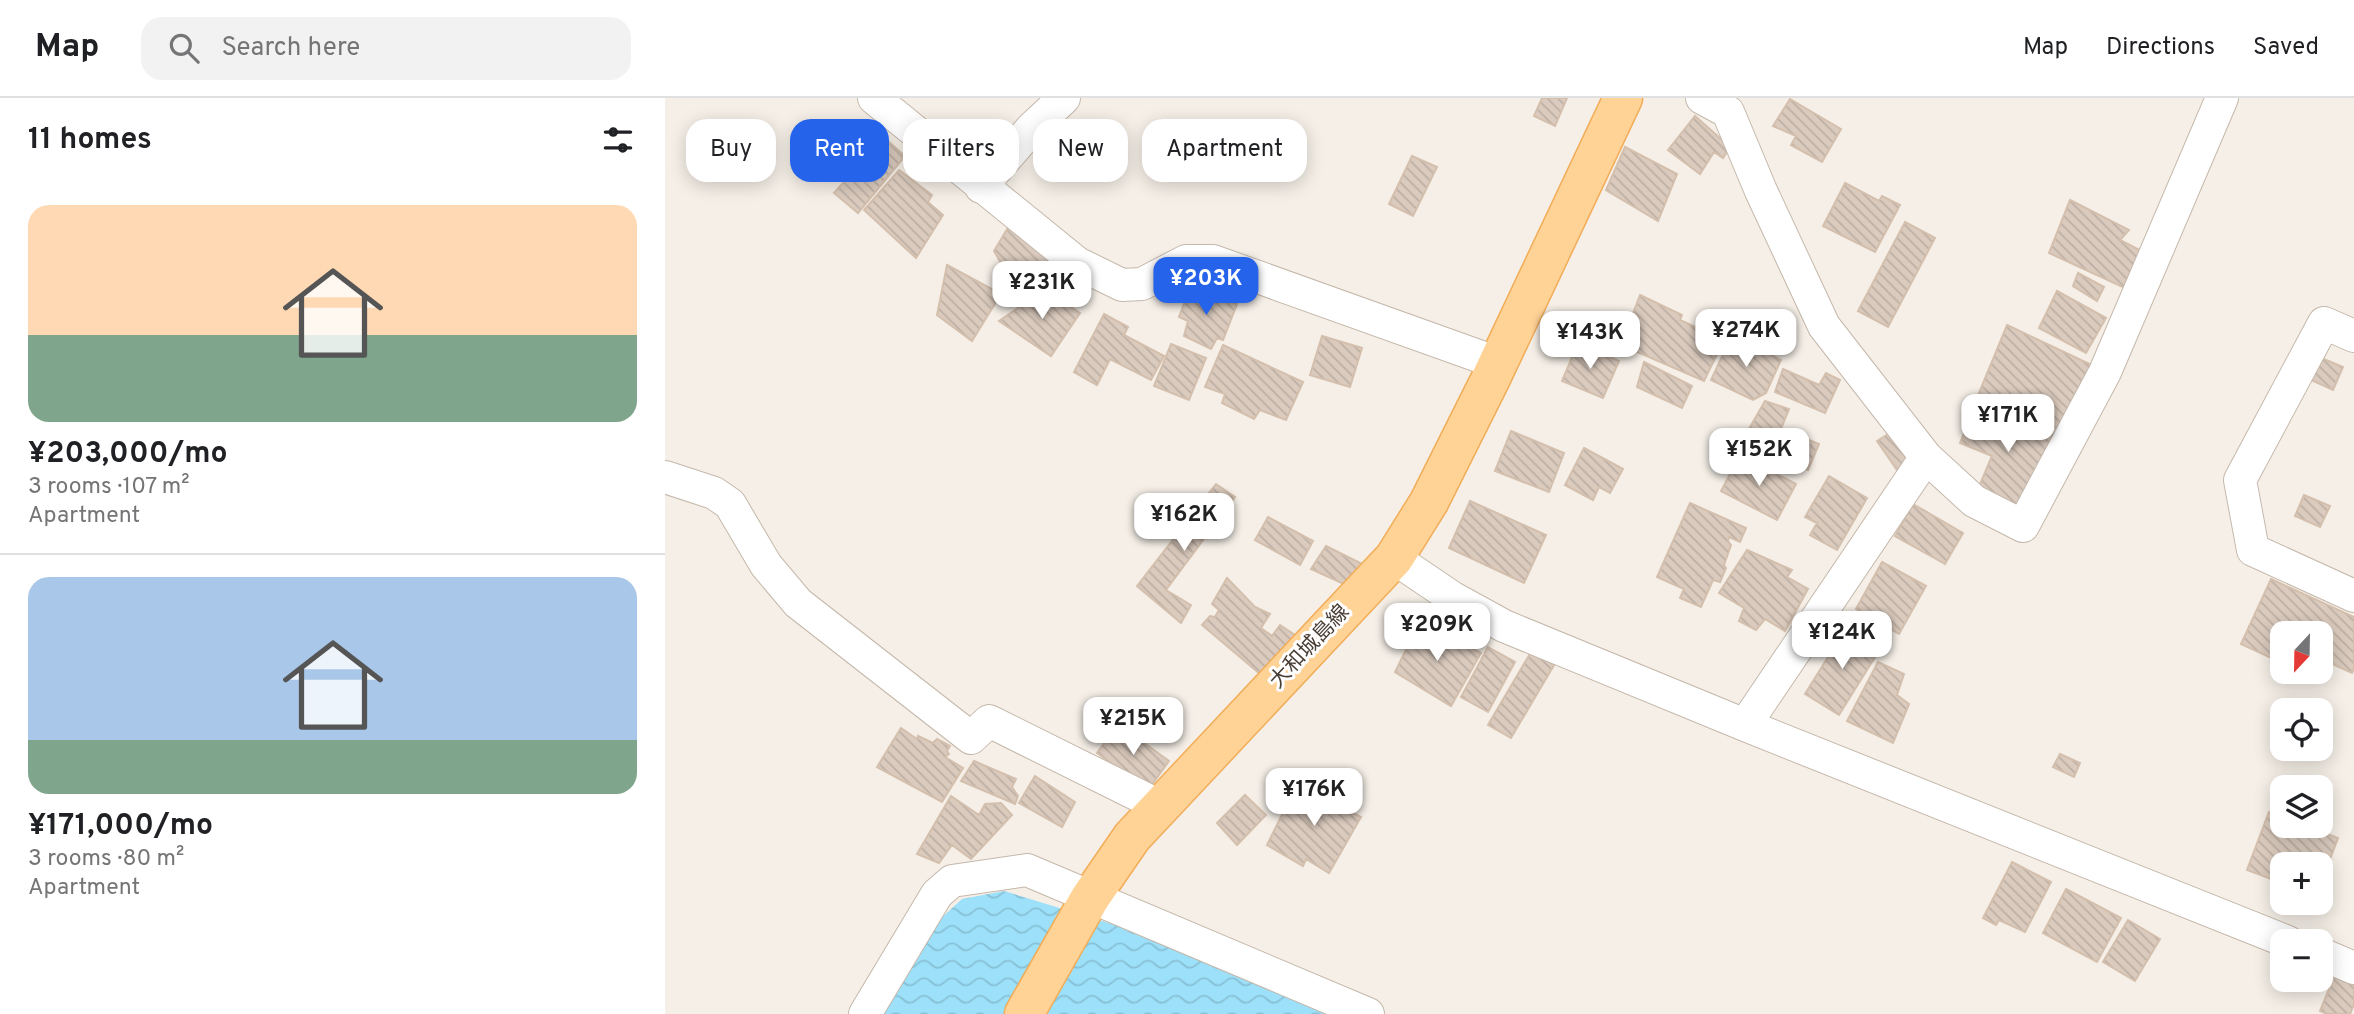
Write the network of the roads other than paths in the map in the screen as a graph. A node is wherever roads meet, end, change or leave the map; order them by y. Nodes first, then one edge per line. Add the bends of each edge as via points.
1 (874, 98) edge
2 (1064, 98) edge
3 (1623, 98) edge
4 (1703, 98) edge
5 (2222, 98) edge
6 (981, 187) junction
7 (2354, 336) edge
8 (1498, 363) junction
9 (1926, 457) junction
10 (665, 477) edge
11 (1394, 558) junction
12 (2354, 596) edge
13 (1745, 726) junction
14 (1160, 806) junction
15 (1090, 898) junction
16 (2270, 935) edge
17 (2333, 959) edge
18 (2354, 968) edge
19 (865, 1014) edge
20 (1024, 1014) edge
21 (1368, 1014) edge

1 - 6 street
2 - 6 street
3 - 8 main road, 大和城島線
4 - 9 street via 1728,112 1824,326
5 - 9 street via 2105,372 2023,526 1974,501
6 - 8 street via 1077,263 1122,285 1142,284 1186,261 1213,261
7 - 12 street via 2323,323 2240,480 2253,550
8 - 11 main road, 大和城島線 via 1429,502
9 - 13 street
10 - 14 street via 714,493 730,504 766,565 798,603 971,738 989,722
11 - 13 street via 1504,626
11 - 14 main road, 大和城島線
13 - 16 street
14 - 15 main road, 大和城島線 via 1132,837
15 - 19 street via 1027,870 952,881 937,894
15 - 20 main road, 大和城島線
15 - 21 street
17 - 18 street

